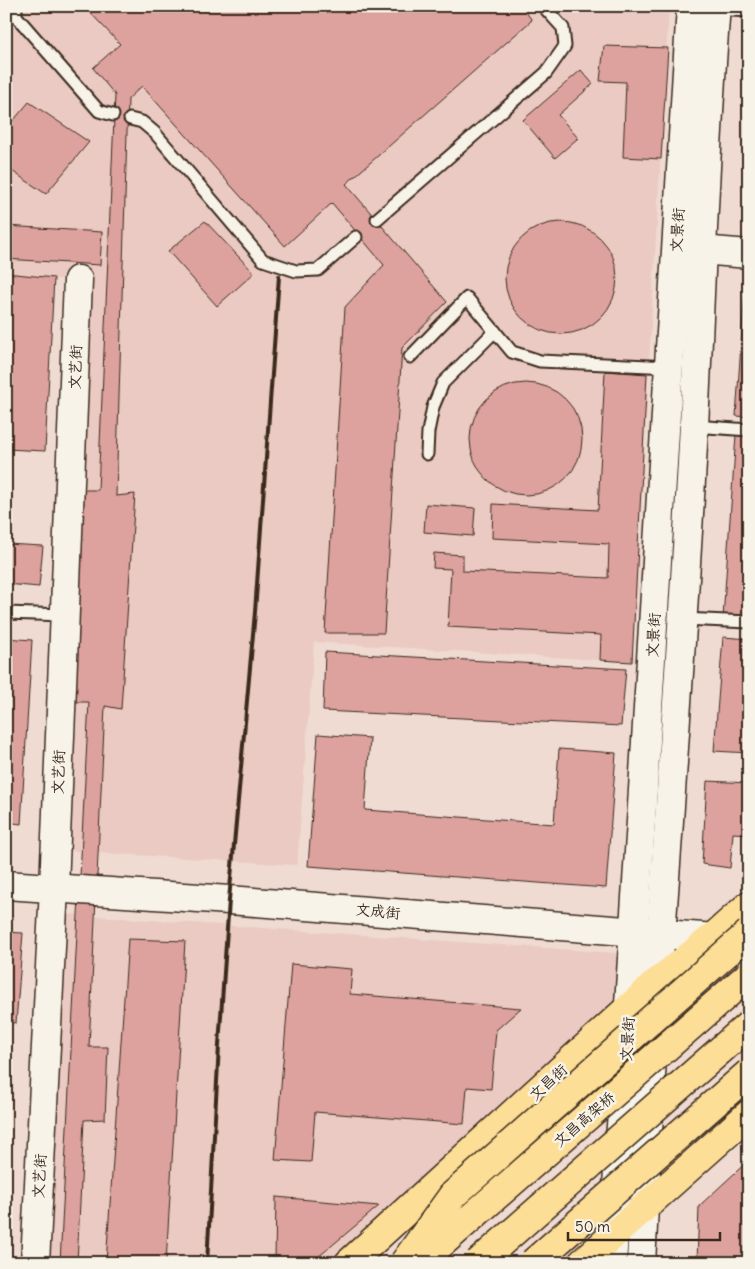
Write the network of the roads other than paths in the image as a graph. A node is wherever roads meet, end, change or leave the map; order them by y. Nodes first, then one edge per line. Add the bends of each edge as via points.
1 (16, 6) edge
2 (543, 6) edge
3 (708, 7) edge
4 (749, 11) edge
5 (113, 115) dead end
6 (130, 119) dead end
7 (377, 219) dead end
8 (356, 236) dead end
9 (701, 250) junction
10 (749, 254) edge
11 (78, 280) dead end
12 (495, 331) junction
13 (410, 357) dead end
14 (683, 368) junction
15 (694, 426) junction
16 (749, 430) edge
17 (426, 454) dead end
18 (6, 613) edge
19 (64, 615) junction
20 (683, 619) junction
21 (749, 622) edge
22 (6, 885) edge
23 (54, 888) junction
24 (749, 904) edge
25 (634, 932) junction
26 (749, 933) edge
27 (661, 935) junction
28 (712, 938) junction
29 (749, 941) edge
30 (749, 975) edge
31 (656, 984) junction
32 (629, 1008) junction
33 (749, 1025) edge
34 (749, 1074) edge
35 (749, 1114) edge
36 (645, 1207) junction
37 (614, 1234) junction
38 (35, 1263) edge
39 (349, 1263) edge
40 (404, 1263) edge
41 (419, 1263) edge
42 (478, 1263) edge
43 (533, 1263) edge
44 (582, 1263) edge
45 (612, 1263) edge
46 (641, 1263) edge

1 - 5 lane via 16,16 99,111
2 - 7 lane via 563,28 565,46 546,73
3 - 4 lane
3 - 9 main road, 文景街
3 - 14 main road, 文景街
6 - 8 lane via 142,122 155,133 263,260 296,271 318,270
9 - 10 main road
9 - 14 main road, 文景街
11 - 19 main road, 文艺街
12 - 13 lane via 467,298
12 - 14 lane via 512,352 540,362
12 - 17 lane via 443,383 433,407
14 - 15 main road, 文景街
14 - 25 main road, 文景街
15 - 16 lane
15 - 20 main road, 文景街
18 - 19 lane
19 - 23 main road, 文艺街
20 - 21 lane
20 - 27 main road, 文景街
22 - 23 main road, 文成街
23 - 25 main road, 文成街
23 - 38 main road, 文艺街
24 - 28 highway, 文昌街
25 - 27 main road, 文成街
25 - 32 main road, 文景街
26 - 40 highway, bridge via 453,1195
27 - 28 main road, 文成街
27 - 31 main road, 文景街
28 - 29 main road, 文成街
28 - 31 highway, 文昌街
30 - 41 highway, 文昌高架桥, bridge
31 - 32 highway, 文昌街
31 - 36 main road, 文景街
32 - 37 main road, 文景街
32 - 39 highway, 文昌街
33 - 42 highway, bridge
34 - 43 highway, bridge
35 - 36 highway
36 - 37 highway
36 - 46 main road, 文景街
37 - 44 highway
37 - 45 main road, 文景街

